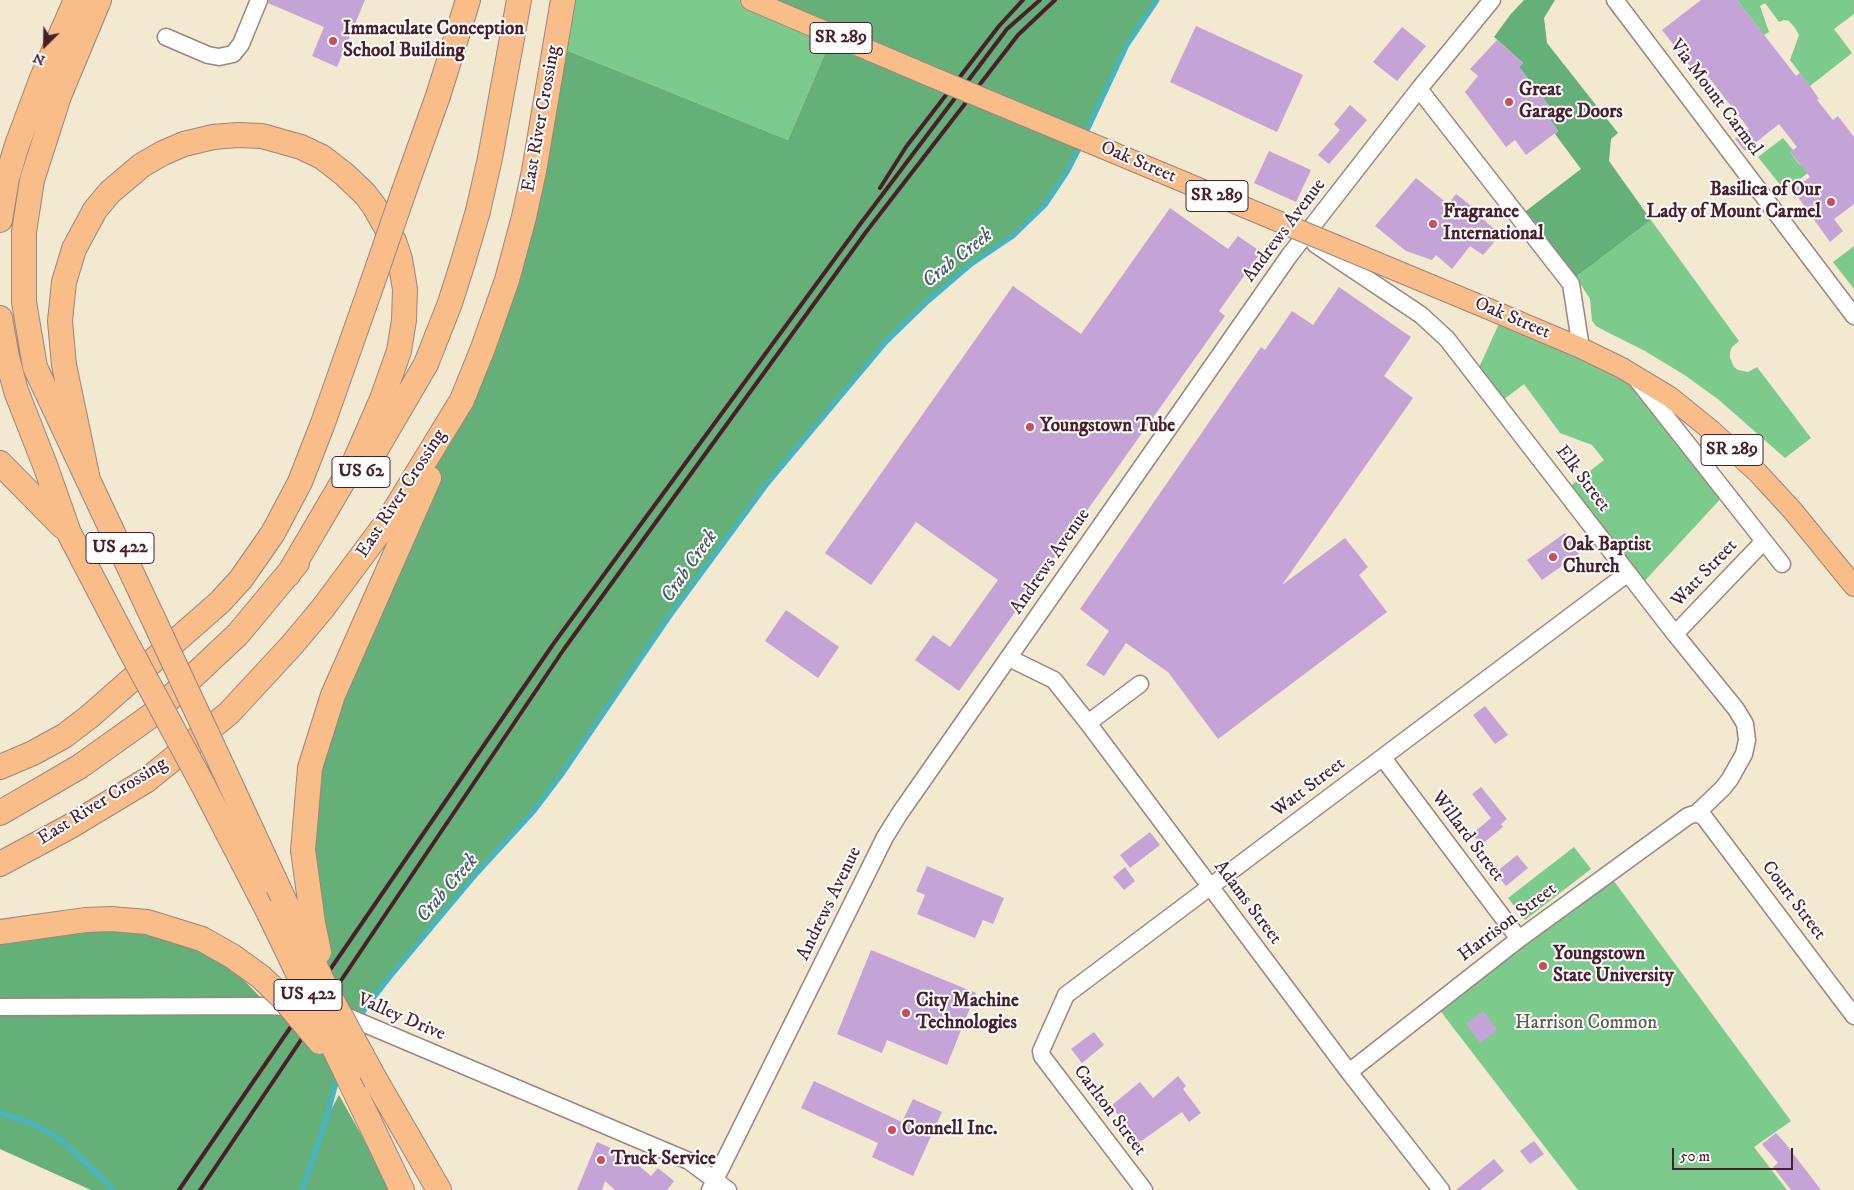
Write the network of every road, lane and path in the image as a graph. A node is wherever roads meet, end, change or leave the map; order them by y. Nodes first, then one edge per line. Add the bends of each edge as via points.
1 (76, 0) edge
2 (99, 0) edge
3 (259, 0) edge
4 (468, 0) edge
5 (518, 0) edge
6 (563, 0) edge
7 (751, 0) edge
8 (1492, 0) edge
9 (1615, 0) edge
10 (166, 37) dead end
11 (1419, 89) junction
12 (0, 220) edge
13 (1302, 238) junction
14 (1854, 316) edge
15 (0, 318) edge
16 (1581, 348) junction
17 (1634, 375) junction
18 (462, 400) junction
19 (0, 463) edge
20 (88, 480) junction
21 (69, 533) junction
22 (1764, 541) junction
23 (1782, 564) dead end
24 (1628, 573) junction
25 (288, 576) junction
26 (1854, 586) edge
27 (1675, 634) junction
28 (1009, 658) junction
29 (1140, 684) dead end
30 (1088, 723) junction
31 (1383, 758) junction
32 (0, 767) edge
33 (0, 813) edge
34 (1697, 814) junction
35 (0, 864) edge
36 (1210, 887) junction
37 (0, 932) edge
38 (1519, 939) junction
39 (328, 993) junction
40 (0, 1008) edge
41 (1854, 1016) edge
42 (1042, 1056) joint
43 (1349, 1072) junction
44 (348, 1077) junction
45 (717, 1187) edge
46 (402, 1190) edge
47 (439, 1190) edge
48 (1144, 1190) edge
49 (1441, 1190) edge

1 - 12 highway via 17,145
2 - 20 highway, US 422 via 58,96 42,144 32,180 22,257 24,302 35,367
3 - 10 street via 241,44 233,54 219,58
4 - 32 highway, bridge via 438,96 323,422 300,482 273,533 241,579 220,602 89,717 33,754
5 - 25 highway, US 62 via 490,158 478,211 450,303 429,355 367,464
6 - 18 highway, East River Crossing / US 62 via 524,217 504,289
7 - 16 main road, Oak Street / SR 289, bridge
8 - 11 street, Andrews Avenue
9 - 14 street, Via Mount Carmel
11 - 13 street, Andrews Avenue
11 - 16 street via 1571,284
13 - 24 street, Elk Street via 1321,247 1421,314 1448,339
13 - 28 street, Andrews Avenue
15 - 21 highway, US 422 via 16,391
16 - 17 main road, SR 289
17 - 22 street
17 - 26 main road, SR 289 via 1670,397 1758,473
18 - 35 highway, East River Crossing / US 62 via 390,518 292,645 229,713 147,780 70,827
18 - 39 highway, bridge via 333,695 310,768 303,850 313,923
19 - 21 highway
20 - 25 highway via 64,365 60,321 64,282 74,249 95,210 110,192 142,165 163,153 213,136 262,136 315,153 365,194 394,241 405,288 404,320 399,351 382,399 354,461
20 - 39 highway, US 422, bridge
21 - 44 highway, US 422, bridge via 269,913
22 - 23 street
22 - 27 street, Watt Street
24 - 27 street, Elk Street
24 - 31 street, Watt Street
25 - 33 highway, US 62 via 238,634 152,715 79,767
27 - 34 street, Elk Street via 1736,709 1745,724 1747,740 1744,754 1730,779
28 - 30 street, Adams Street via 1054,680
28 - 45 street, Andrews Avenue via 885,837
29 - 30 street
30 - 36 street, Adams Street
31 - 36 street, Watt Street
31 - 38 street, Willard Street
34 - 38 street, Harrison Street via 1688,816
34 - 41 street, Court Street via 1704,817
36 - 42 street, Watt Street via 1066,995 1041,1051
36 - 43 street, Adams Street
37 - 44 highway, bridge via 111,919 147,922 202,938 261,977 304,1021
38 - 43 street, Harrison Street
39 - 47 highway, US 422, bridge
40 - 45 street, Valley Drive via 269,1006 322,1010 346,1016 689,1161
42 - 48 street, Carlton Street
43 - 49 street, Adams Street
44 - 46 highway, US 422

